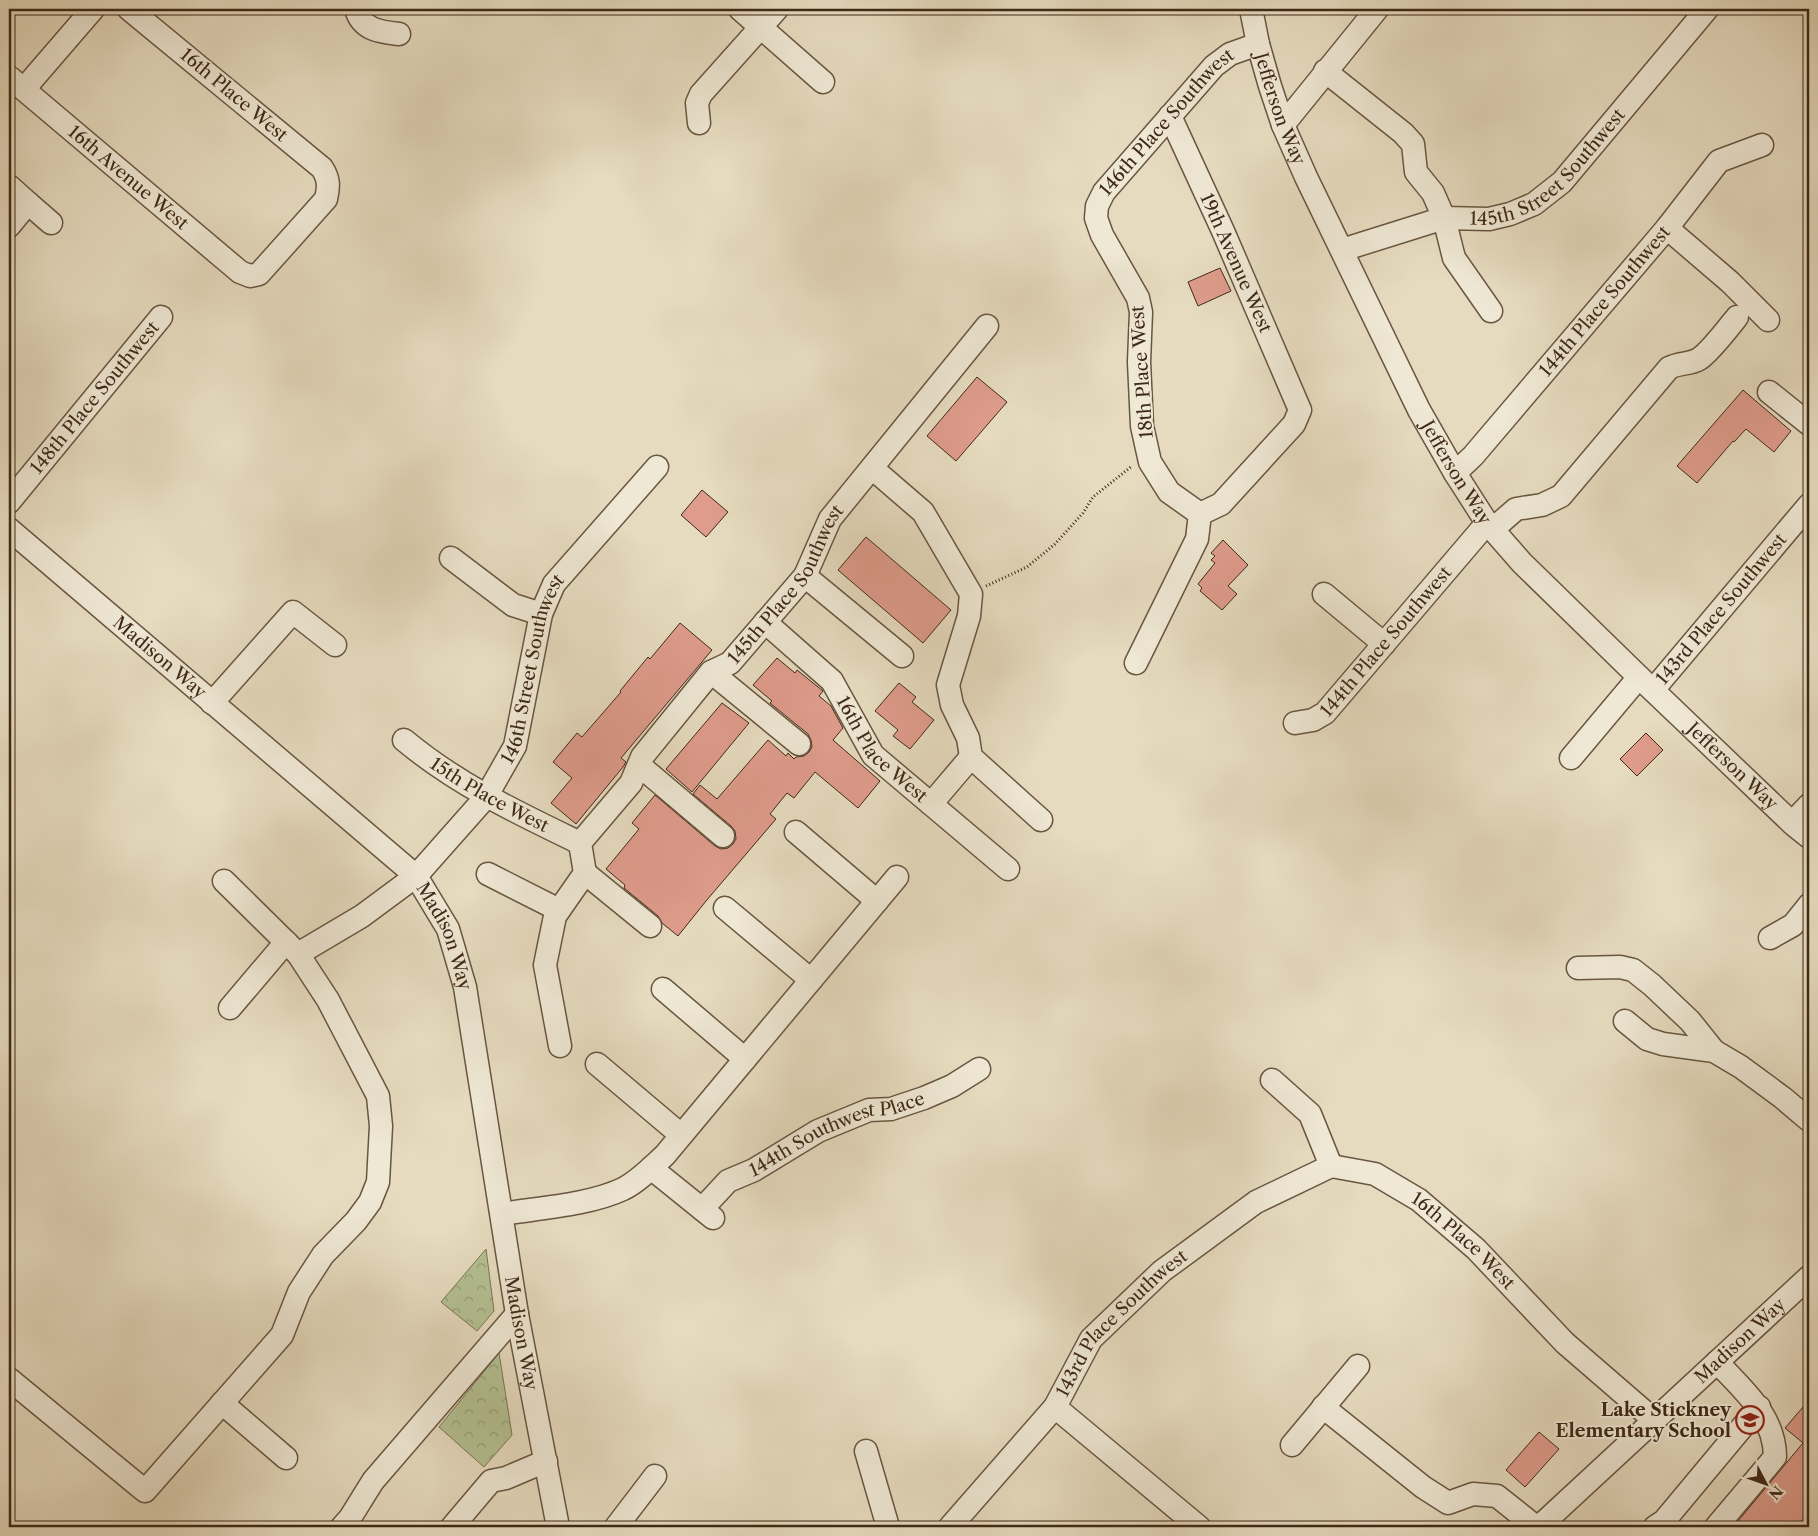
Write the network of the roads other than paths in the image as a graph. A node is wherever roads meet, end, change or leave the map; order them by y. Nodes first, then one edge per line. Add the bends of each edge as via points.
1 (93, 9) edge
2 (129, 9) edge
3 (356, 9) edge
4 (740, 9) edge
5 (777, 9) edge
6 (1251, 9) edge
7 (1377, 9) edge
8 (1701, 11) edge
9 (761, 26) junction
10 (399, 34) dead end
11 (1258, 44) junction
12 (1325, 71) junction
13 (823, 82) dead end
14 (16, 83) edge
15 (1170, 116) junction
16 (698, 123) dead end
17 (1283, 125) junction
18 (1762, 145) dead end
19 (9, 186) edge
20 (28, 203) junction
21 (1096, 218) joint
22 (1444, 218) junction
23 (51, 222) dead end
24 (9, 226) edge
25 (1666, 228) junction
26 (1342, 250) junction
27 (250, 276) joint
28 (1491, 310) dead end
29 (1737, 317) dead end
30 (161, 318) dead end
31 (1768, 320) dead end
32 (987, 326) dead end
33 (1770, 392) dead end
34 (1809, 424) edge
35 (657, 467) dead end
36 (872, 468) junction
37 (1454, 473) junction
38 (9, 502) edge
39 (1809, 505) edge
40 (1200, 514) junction
41 (1490, 526) junction
42 (9, 529) edge
43 (451, 558) dead end
44 (805, 576) junction
45 (1324, 594) dead end
46 (541, 614) junction
47 (765, 622) junction
48 (1384, 644) junction
49 (335, 645) dead end
50 (902, 656) dead end
51 (1136, 663) dead end
52 (711, 672) junction
53 (1646, 684) junction
54 (212, 702) junction
55 (1295, 723) dead end
56 (404, 740) dead end
57 (799, 744) dead end
58 (971, 757) junction
59 (1571, 758) dead end
60 (638, 765) junction
61 (486, 797) junction
62 (931, 804) junction
63 (1809, 805) edge
64 (1041, 820) dead end
65 (1801, 830) edge
66 (796, 832) dead end
67 (722, 836) dead end
68 (580, 844) junction
69 (1008, 869) dead end
70 (586, 873) junction
71 (488, 874) dead end
72 (416, 876) junction
73 (897, 877) dead end
74 (224, 882) dead end
75 (878, 901) junction
76 (1809, 905) edge
77 (725, 908) dead end
78 (557, 913) junction
79 (650, 926) dead end
80 (1770, 938) dead end
81 (292, 948) junction
82 (1578, 968) dead end
83 (811, 980) junction
84 (663, 989) dead end
85 (230, 1008) dead end
86 (1625, 1021) dead end
87 (560, 1046) dead end
88 (1714, 1052) junction
89 (745, 1059) junction
90 (596, 1064) dead end
91 (980, 1069) dead end
92 (1272, 1080) dead end
93 (1809, 1120) edge
94 (681, 1135) junction
95 (1331, 1166) junction
96 (651, 1168) junction
97 (502, 1214) junction
98 (1809, 1277) edge
99 (517, 1314) junction
100 (1717, 1362) junction
101 (1358, 1366) dead end
102 (9, 1379) edge
103 (222, 1403) junction
104 (1055, 1407) junction
105 (1322, 1407) junction
106 (1759, 1407) junction
107 (1654, 1420) junction
108 (1292, 1445) dead end
109 (866, 1451) dead end
110 (286, 1458) dead end
111 (546, 1460) junction
112 (655, 1476) dead end
113 (342, 1527) edge
114 (452, 1527) edge
115 (558, 1527) edge
116 (616, 1527) edge
117 (888, 1527) edge
118 (950, 1527) edge
119 (1199, 1527) edge
120 (1538, 1527) edge
121 (1655, 1527) edge
122 (1716, 1527) edge

1 - 14 street
2 - 27 street, 16th Place West via 322,168 328,177 326,198 259,274
3 - 10 street via 364,24
4 - 9 street
5 - 9 street
6 - 11 street, Jefferson Way
7 - 12 street
8 - 22 street, 145th Street Southwest via 1562,182 1534,204 1510,214 1489,218
9 - 13 street
9 - 16 street via 701,94 697,103
11 - 15 street, 146th Place Southwest via 1230,54 1214,66
11 - 17 street, Jefferson Way
12 - 17 street
12 - 22 street via 1413,144 1416,172 1433,193
14 - 27 street, 16th Avenue West via 240,272
15 - 21 street, 146th Place Southwest via 1104,192 1097,206
15 - 40 street, 19th Avenue West via 1300,410 1294,424 1220,504
17 - 26 street, Jefferson Way
18 - 25 street, 144th Place Southwest via 1719,161
19 - 20 street
20 - 23 street
20 - 24 street
21 - 40 street, 18th Place West via 1102,235 1138,298 1141,312 1142,426 1150,462 1169,492
22 - 26 street, 145th Street Southwest
22 - 28 street via 1454,258
25 - 31 street via 1730,282
25 - 37 street, 144th Place Southwest via 1473,456
26 - 37 street, Jefferson Way via 1419,410
29 - 41 street, 144th Place Southwest via 1701,358 1669,368 1561,496 1542,505 1516,509
30 - 38 street, 148th Place Southwest
32 - 36 street, 145th Place Southwest
33 - 34 street
35 - 46 street, 146th Street Southwest via 554,584
36 - 44 street, 145th Place Southwest via 830,519
36 - 58 street via 923,512 971,594 969,616 948,685 952,705 968,738
37 - 41 street, Jefferson Way
39 - 53 street, 143rd Place Southwest
40 - 51 street via 1197,539
41 - 48 street, 144th Place Southwest
41 - 53 street, Jefferson Way via 1522,563
42 - 54 street, Madison Way
43 - 46 street via 513,605
44 - 47 street, 145th Place Southwest
44 - 50 street
45 - 48 street
46 - 61 street, 146th Street Southwest via 516,746
47 - 52 street, 145th Place Southwest via 730,662
47 - 62 street, 16th Place West via 832,681 873,755
48 - 55 street, 144th Place Southwest via 1325,713 1313,720
49 - 54 street via 293,612
52 - 57 street
52 - 60 street, 145th Place Southwest
53 - 59 street, 143rd Place Southwest
53 - 65 street, Jefferson Way
54 - 72 street, Madison Way
56 - 61 street, 15th Place West via 429,761
58 - 62 street
58 - 64 street
60 - 67 street
60 - 68 street, 145th Place Southwest via 631,783
61 - 68 street, 15th Place West
61 - 72 street, 146th Street Southwest
62 - 69 street, 16th Place West
63 - 65 street
66 - 75 street
68 - 70 street
70 - 78 street
70 - 79 street
71 - 78 street
72 - 81 street, 146th Street Southwest via 362,916
72 - 97 street, Madison Way via 448,929 466,987
73 - 75 street
74 - 81 street
75 - 83 street
76 - 80 street via 1793,925
77 - 83 street
78 - 87 street via 545,965
81 - 85 street, 146th Street Southwest
81 - 103 street via 328,1000 378,1096 381,1126 378,1182 370,1202 323,1255 299,1292 282,1335
82 - 88 street via 1620,967 1633,970 1690,1021
83 - 89 street
84 - 89 street
86 - 88 street via 1647,1039
88 - 93 street via 1741,1067
89 - 94 street
90 - 94 street
91 - 96 street, 144th Southwest Place via 924,1098 891,1109 869,1110 818,1131 754,1170 728,1181 708,1214
92 - 95 street via 1310,1114
94 - 96 street
95 - 104 street, 143rd Place Southwest via 1256,1202 1162,1271 1091,1339
95 - 107 street, 16th Place West via 1375,1174 1419,1200 1476,1249 1565,1343
96 - 97 street via 623,1189 595,1199
97 - 99 street, Madison Way
98 - 100 street, Madison Way
99 - 111 street, Madison Way
99 - 113 street via 373,1481
100 - 106 street
100 - 107 street, Madison Way
101 - 105 street
102 - 103 street via 145,1491
103 - 110 street
104 - 118 street, 143rd Place Southwest
104 - 119 street
105 - 108 street
105 - 120 street via 1448,1503 1473,1494 1497,1496
106 - 121 street via 1664,1521
106 - 122 street via 1770,1425 1775,1457
107 - 120 street, Madison Way
109 - 117 street
111 - 114 street via 506,1478 491,1481
111 - 115 street, Madison Way
112 - 116 street

